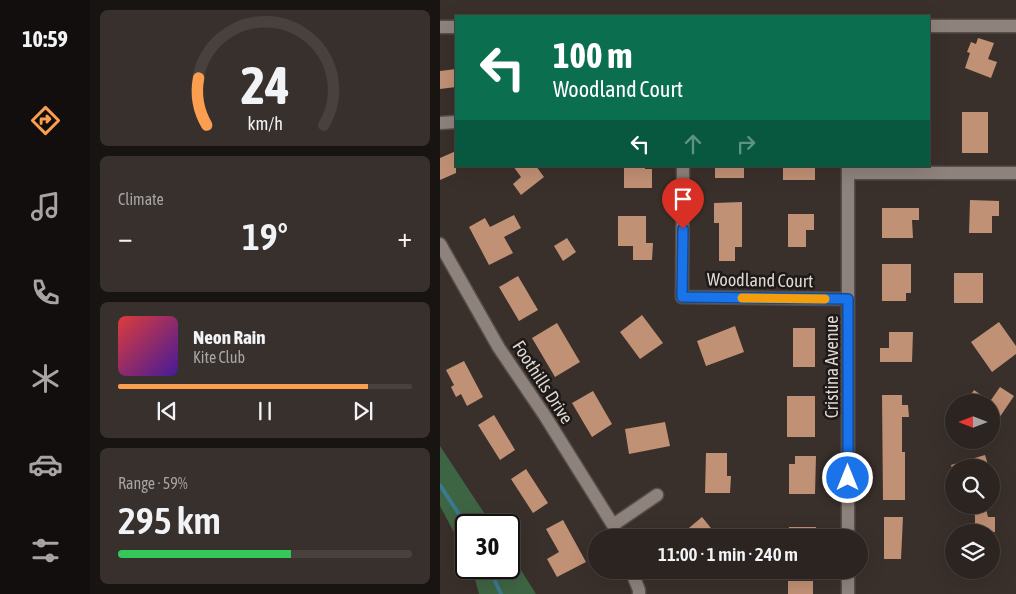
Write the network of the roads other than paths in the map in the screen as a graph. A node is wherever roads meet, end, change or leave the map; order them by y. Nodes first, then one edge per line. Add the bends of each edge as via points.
1 (930, 26) edge
2 (1016, 26) edge
3 (440, 27) edge
4 (455, 27) edge
5 (455, 122) edge
6 (440, 123) edge
7 (683, 167) edge
8 (848, 170) edge
9 (1016, 173) edge
10 (440, 244) edge
11 (848, 299) junction
12 (657, 495) dead end
13 (613, 525) junction
14 (615, 529) edge
15 (848, 529) edge
16 (635, 579) edge
17 (848, 579) edge
18 (639, 594) edge
19 (848, 594) edge

1 - 2 street
3 - 4 street
5 - 6 street
7 - 11 street, Woodland Court via 682,297
8 - 9 street
8 - 11 street, Cristina Avenue
10 - 13 street, Foothills Drive via 499,348 546,416
11 - 15 street, Cristina Avenue
12 - 13 street
13 - 14 street, Foothills Drive
16 - 18 street
17 - 19 street

